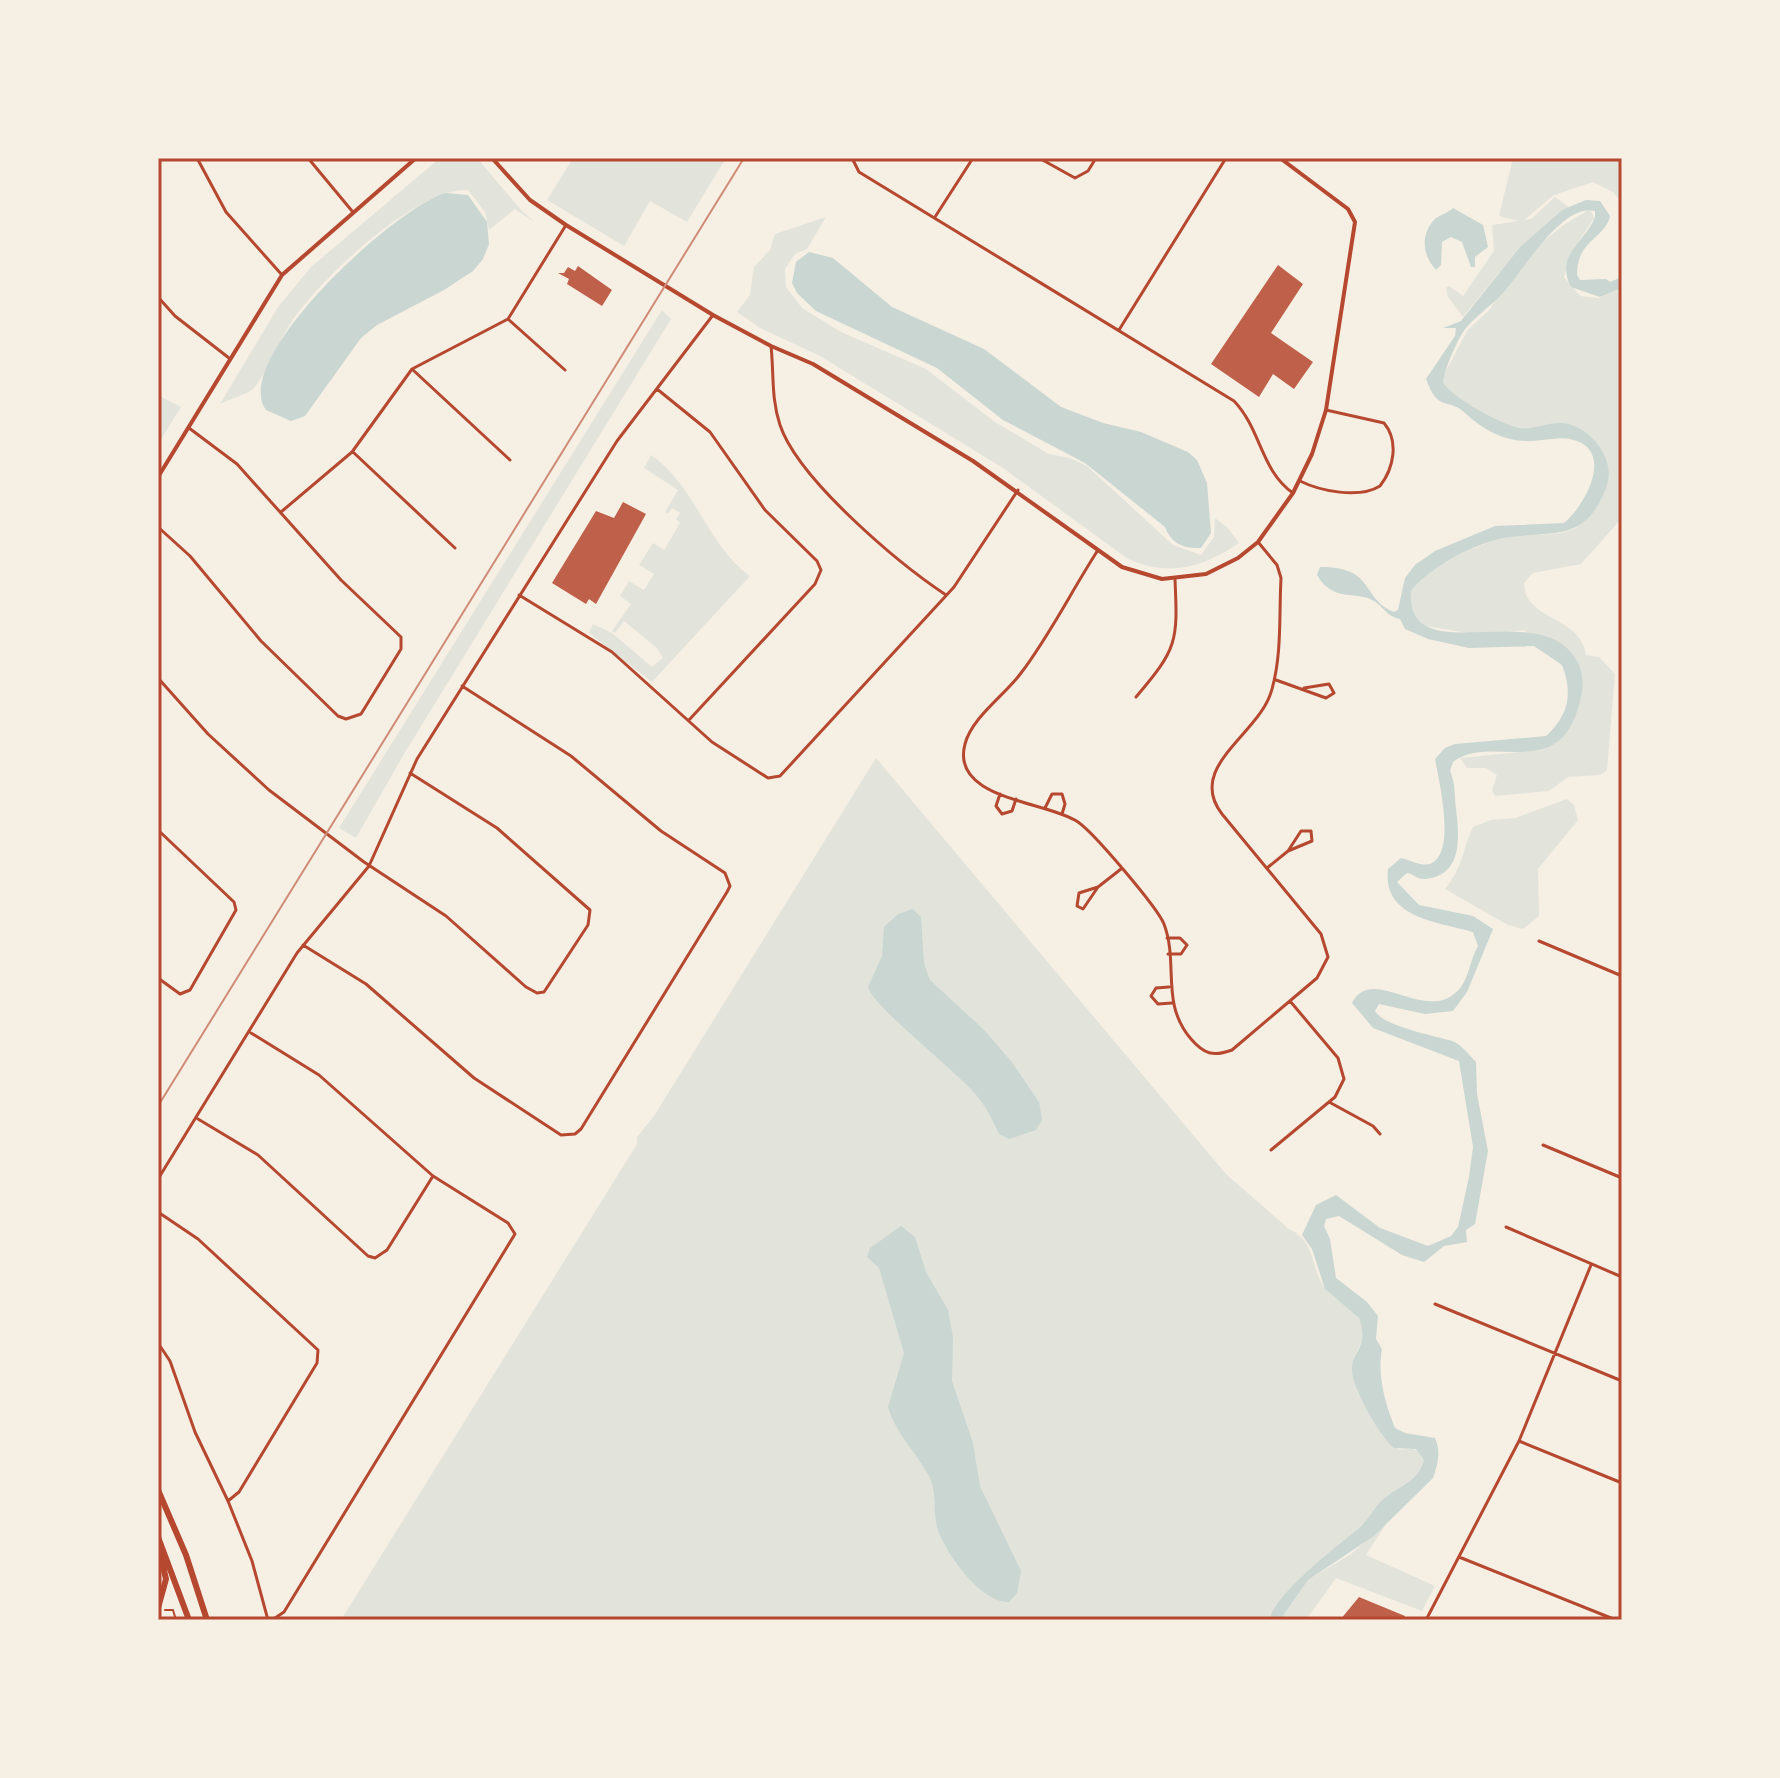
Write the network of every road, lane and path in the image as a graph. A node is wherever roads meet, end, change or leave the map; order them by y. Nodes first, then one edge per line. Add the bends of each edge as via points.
1 (197, 158) edge
2 (308, 158) edge
3 (416, 158) edge
4 (492, 158) edge
5 (852, 158) edge
6 (973, 158) edge
7 (1039, 158) edge
8 (1096, 158) edge
9 (1226, 158) edge
10 (1280, 158) edge
11 (352, 211) junction
12 (935, 217) junction
13 (566, 225) junction
14 (282, 275) junction
15 (158, 297) edge
16 (713, 315) junction
17 (508, 319) junction
18 (1119, 330) junction
19 (771, 346) junction
20 (229, 358) junction
21 (412, 369) junction
22 (565, 370) dead end
23 (657, 389) junction
24 (1326, 410) junction
25 (189, 428) junction
26 (352, 452) junction
27 (510, 460) dead end
28 (158, 477) edge
29 (1300, 481) junction
30 (1018, 490) junction
31 (1293, 493) junction
32 (281, 512) junction
33 (158, 527) edge
34 (1258, 542) junction
35 (455, 548) dead end
36 (1098, 550) junction
37 (1175, 580) junction
38 (519, 595) junction
39 (947, 595) junction
40 (158, 678) edge
41 (1275, 679) junction
42 (462, 686) junction
43 (1304, 688) junction
44 (1136, 697) dead end
45 (688, 720) junction
46 (410, 773) junction
47 (1000, 794) junction
48 (1016, 799) junction
49 (1045, 809) junction
50 (1062, 814) junction
51 (158, 830) edge
52 (1288, 851) junction
53 (369, 866) junction
54 (1267, 868) junction
55 (1121, 869) junction
56 (1098, 887) junction
57 (1167, 938) junction
58 (1539, 941) dead end
59 (303, 945) junction
60 (1168, 954) junction
61 (1622, 976) edge
62 (158, 978) edge
63 (1170, 986) junction
64 (1290, 1001) junction
65 (1172, 1003) junction
66 (249, 1032) junction
67 (1329, 1102) junction
68 (197, 1118) junction
69 (1380, 1134) dead end
70 (1543, 1145) dead end
71 (1271, 1150) dead end
72 (433, 1176) junction
73 (1622, 1178) edge
74 (158, 1179) edge
75 (158, 1212) edge
76 (1506, 1227) dead end
77 (1591, 1265) junction
78 (1622, 1277) edge
79 (1435, 1304) dead end
80 (158, 1343) edge
81 (1553, 1354) junction
82 (1622, 1381) edge
83 (1519, 1441) junction
84 (1622, 1483) edge
85 (158, 1490) edge
86 (228, 1501) junction
87 (158, 1537) edge
88 (158, 1545) edge
89 (1459, 1557) junction
90 (158, 1608) edge
91 (176, 1620) edge
92 (189, 1620) edge
93 (210, 1620) edge
94 (270, 1620) edge
95 (1426, 1620) edge
96 (1616, 1620) edge

1 - 14 street via 226,212
2 - 11 street
3 - 11 street
4 - 13 street via 530,200
5 - 12 street via 859,172
6 - 12 street
7 - 8 street via 1075,178
9 - 18 street
10 - 24 street via 1348,209 1355,222
11 - 14 street
12 - 18 street
13 - 16 street
13 - 17 street
14 - 20 street
15 - 20 street
16 - 19 street
16 - 23 street
17 - 21 street
17 - 22 street
18 - 31 street via 1234,401 1252,422 1274,477
19 - 30 street via 813,364
19 - 39 street via 772,394 786,440 832,498
20 - 25 street
21 - 26 street
21 - 27 street
23 - 38 street via 617,441
23 - 45 street via 710,432 765,510 821,570 815,584
24 - 29 street
24 - 29 street via 1384,423 1393,437 1391,463 1380,486 1365,492
25 - 28 street
25 - 32 street via 237,464
26 - 32 street
26 - 35 street
29 - 31 street
30 - 36 street
30 - 39 street
31 - 34 street
32 - 33 street via 401,637 397,655 354,718 338,716 283,664 190,556
34 - 37 street via 1219,569
34 - 41 street via 1281,578
36 - 37 street via 1138,574
36 - 47 street via 1024,670 965,744 967,771
37 - 44 street via 1173,650
38 - 42 street
38 - 45 street via 612,652
39 - 45 street via 780,776 768,778
40 - 53 street via 238,762
41 - 43 street
41 - 54 street via 1263,710 1214,770 1210,788 1214,805
42 - 46 street
42 - 59 street via 554,744 652,824 719,868 729,879 727,892 575,1134 561,1135 496,1094 381,995
43 - 43 street via 1326,698 1334,693 1329,684
46 - 53 street
46 - 53 street via 514,841 585,904 590,921 552,983 537,993 446,916
47 - 48 street
47 - 48 street via 996,806 1002,814 1012,811
48 - 49 street
49 - 50 street
49 - 50 street via 1052,794 1062,794
50 - 55 street via 1087,830
51 - 62 street via 234,902 236,910 190,990 172,991
52 - 52 street via 1312,841 1311,831 1301,831
52 - 54 street
53 - 59 street
54 - 64 street via 1328,948 1325,967
55 - 56 street
55 - 57 street via 1159,914
56 - 56 street via 1079,893 1077,906 1089,905
57 - 60 street
57 - 60 street via 1180,938 1187,945 1181,954
58 - 61 street
59 - 66 street
60 - 63 street
63 - 65 street
63 - 65 street via 1156,988 1151,996 1158,1004
64 - 65 street via 1220,1055 1200,1050
64 - 67 street via 1343,1067 1341,1087
66 - 68 street
66 - 72 street via 319,1075
67 - 69 street
67 - 71 street
68 - 72 street via 258,1155 375,1258 387,1250
68 - 74 street
70 - 73 street
72 - 94 street via 508,1223 513,1241 284,1612
75 - 86 street via 198,1239 318,1350 317,1363 239,1492
76 - 77 street
77 - 78 street
77 - 81 street
79 - 81 street
80 - 86 street
81 - 82 street
81 - 83 street
83 - 84 street
83 - 89 street
85 - 93 highway
86 - 94 street
87 - 92 highway
88 - 90 highway via 166,1579
89 - 95 street
89 - 96 street
90 - 91 path via 173,1610

